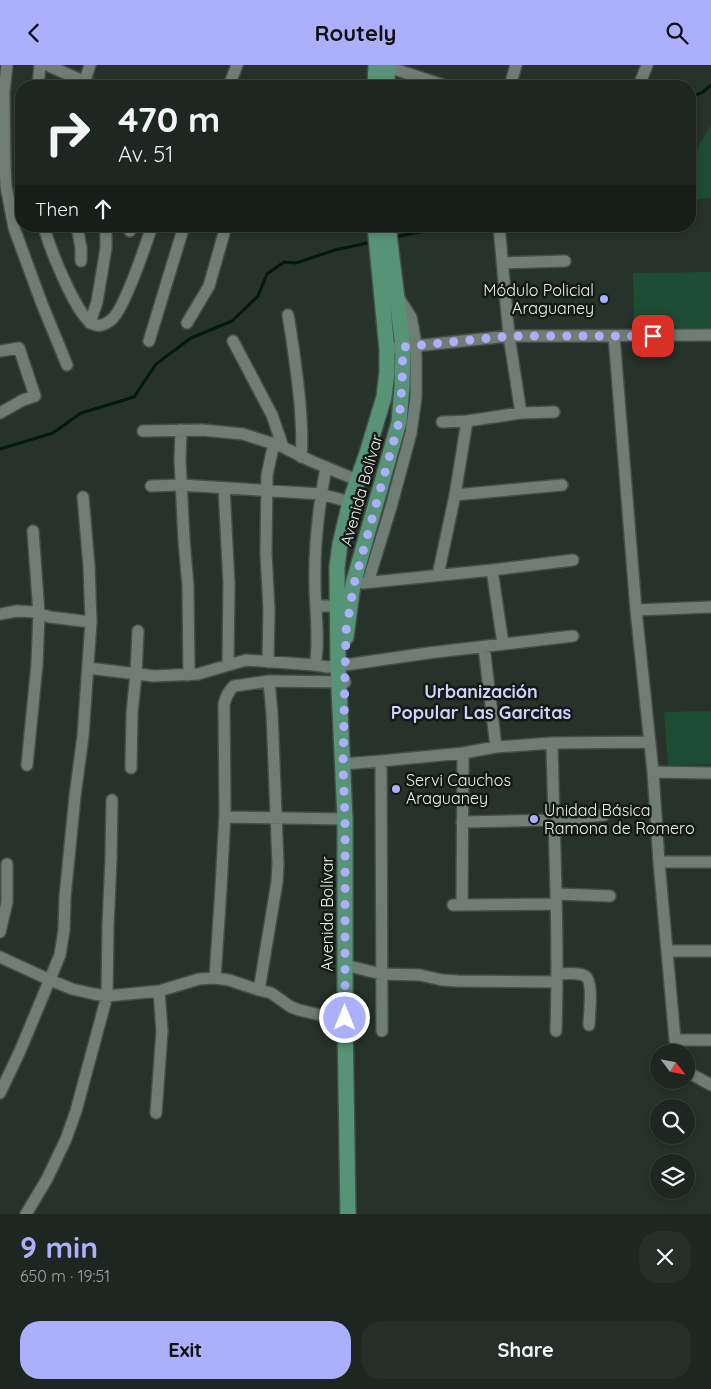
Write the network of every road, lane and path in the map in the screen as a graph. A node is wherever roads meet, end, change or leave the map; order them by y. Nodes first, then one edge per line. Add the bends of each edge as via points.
1 (7, 65) edge
2 (40, 65) edge
3 (47, 65) edge
4 (90, 65) edge
5 (237, 65) edge
6 (516, 65) edge
7 (647, 65) edge
8 (384, 66) edge
9 (39, 80) edge
10 (77, 80) edge
11 (88, 80) edge
12 (231, 80) edge
13 (378, 80) edge
14 (386, 80) edge
15 (427, 80) edge
16 (512, 80) edge
17 (641, 80) edge
18 (15, 231) edge
19 (15, 232) edge
20 (46, 232) edge
21 (78, 232) edge
22 (106, 232) edge
23 (150, 232) edge
24 (182, 232) edge
25 (224, 232) edge
26 (377, 232) edge
27 (388, 232) edge
28 (499, 232) edge
29 (81, 261) dead end
30 (565, 261) dead end
31 (502, 263) junction
32 (391, 287) junction
33 (288, 315) dead end
34 (187, 323) dead end
35 (94, 324) junction
36 (711, 335) edge
37 (509, 336) junction
38 (614, 336) junction
39 (149, 341) dead end
40 (233, 341) dead end
41 (409, 346) junction
42 (387, 350) junction
43 (0, 351) edge
44 (67, 365) dead end
45 (554, 412) dead end
46 (0, 413) edge
47 (521, 413) junction
48 (467, 421) junction
49 (442, 422) dead end
50 (181, 430) junction
51 (143, 431) dead end
52 (278, 445) junction
53 (301, 457) junction
54 (326, 467) junction
55 (357, 480) junction
56 (181, 485) junction
57 (562, 485) dead end
58 (150, 486) dead end
59 (224, 488) junction
60 (267, 491) junction
61 (321, 494) junction
62 (454, 495) junction
63 (83, 497) dead end
64 (350, 502) junction
65 (376, 504) junction
66 (391, 507) junction
67 (33, 531) dead end
68 (573, 560) dead end
69 (492, 571) junction
70 (438, 575) junction
71 (361, 583) junction
72 (337, 588) junction
73 (316, 606) junction
74 (337, 606) junction
75 (711, 607) edge
76 (636, 610) junction
77 (38, 613) junction
78 (0, 614) edge
79 (91, 622) junction
80 (138, 631) dead end
81 (573, 636) dead end
82 (503, 644) junction
83 (484, 647) junction
84 (268, 662) junction
85 (228, 665) junction
86 (315, 665) junction
87 (88, 668) junction
88 (136, 674) junction
89 (342, 674) junction
90 (189, 675) junction
91 (269, 681) junction
92 (552, 743) junction
93 (650, 743) junction
94 (496, 747) junction
95 (463, 753) junction
96 (381, 761) junction
97 (343, 764) junction
98 (27, 765) dead end
99 (131, 768) dead end
100 (653, 772) junction
101 (711, 773) edge
102 (112, 800) dead end
103 (604, 815) dead end
104 (225, 817) junction
105 (276, 817) junction
106 (345, 819) junction
107 (553, 820) junction
108 (462, 822) junction
109 (658, 862) junction
110 (711, 862) edge
111 (7, 864) dead end
112 (610, 896) dead end
113 (556, 899) junction
114 (0, 932) edge
115 (667, 951) junction
116 (711, 951) edge
117 (1, 959) edge
118 (345, 965) junction
119 (381, 974) junction
120 (557, 977) junction
121 (214, 978) junction
122 (50, 980) junction
123 (259, 990) junction
124 (159, 991) junction
125 (107, 996) junction
126 (345, 1018) junction
127 (589, 1025) dead end
128 (382, 1031) dead end
129 (556, 1031) dead end
130 (675, 1039) junction
131 (711, 1040) edge
132 (677, 1044) edge
133 (695, 1076) edge
134 (711, 1085) edge
135 (0, 1093) edge
136 (156, 1113) dead end
137 (26, 1214) edge
138 (348, 1214) edge

1 - 18 street via 5,166
2 - 9 street
3 - 10 street
4 - 11 street
5 - 12 street
6 - 16 street
7 - 17 street
8 - 13 main road
8 - 14 main road
8 - 15 street
19 - 44 street
20 - 35 street via 54,259 80,309
21 - 29 street
22 - 35 street
23 - 35 street via 117,313 112,320
24 - 39 street
25 - 34 street via 209,287
26 - 32 main road, Avenida Bolívar
27 - 32 main road, Avenida Bolívar
28 - 31 street
30 - 31 street
31 - 37 street
32 - 41 main road, Avenida Bolívar
32 - 42 main road, Avenida Bolívar
33 - 53 street via 301,416
36 - 38 street
37 - 38 street
37 - 41 street
37 - 47 street
38 - 76 street
40 - 52 street via 272,415
41 - 42 street
41 - 65 main road, Avenida Bolívar via 399,422
41 - 66 street via 416,397 411,433
42 - 55 main road, Avenida Bolívar via 384,397
43 - 46 street via 18,348 35,396
45 - 47 street
47 - 48 street
48 - 49 street
48 - 62 street
50 - 51 street
50 - 52 street via 243,433
50 - 56 street
52 - 53 street
52 - 60 street via 268,475
53 - 54 street
54 - 55 street
54 - 61 street
55 - 64 main road, Avenida Bolívar
56 - 58 street
56 - 59 street
56 - 90 street
57 - 62 street
59 - 60 street
59 - 85 street via 229,584
60 - 61 street
60 - 84 street
61 - 64 street
61 - 73 street
62 - 70 street
63 - 79 street
64 - 72 main road, Avenida Bolívar via 340,544
65 - 66 street
65 - 71 main road, Avenida Bolívar
66 - 71 street
67 - 77 street
68 - 69 street
69 - 70 street
69 - 82 street
70 - 71 street
71 - 72 street
71 - 89 main road, Avenida Bolívar via 346,631
72 - 74 main road, Avenida Bolívar
73 - 74 street
73 - 86 street
74 - 89 main road, Avenida Bolívar
75 - 76 street
76 - 93 street
77 - 78 street via 17,611
77 - 79 street
77 - 98 street via 37,664
79 - 87 street
80 - 88 street
81 - 82 street
82 - 83 street
83 - 89 street
83 - 94 street
84 - 85 street via 246,660
84 - 86 street
85 - 90 street
86 - 89 street
87 - 88 street
87 - 122 street via 64,930 60,955
88 - 90 street
88 - 99 street
89 - 91 street
89 - 97 main road, Avenida Bolívar
91 - 104 street via 234,686 226,696
91 - 105 street
92 - 93 street
92 - 94 street
92 - 107 street
93 - 100 street
94 - 95 street
95 - 96 street
95 - 108 street
96 - 97 street
96 - 119 street
97 - 106 main road, Avenida Bolívar
100 - 101 street
100 - 109 street
102 - 125 street
103 - 107 street
104 - 105 street
104 - 121 street
105 - 106 street
105 - 123 street via 277,883
106 - 118 main road, Avenida Bolívar
107 - 108 street
107 - 113 street
108 - 113 street via 457,905
109 - 110 street
109 - 115 street
111 - 114 street via 7,902
112 - 113 street
113 - 120 street
115 - 116 street
115 - 130 street
117 - 122 street
118 - 119 street
118 - 126 main road, Avenida Bolívar
119 - 120 street via 420,975 458,981
119 - 128 street
120 - 127 street via 580,974 588,979
120 - 129 street
121 - 123 street
121 - 124 street
122 - 125 street via 72,989
122 - 135 street
123 - 126 street via 271,993 299,1010
124 - 125 street
124 - 136 street via 162,1031
125 - 137 street via 66,1139
126 - 138 main road, Avenida Bolívar
130 - 131 street
130 - 132 street
133 - 134 street

